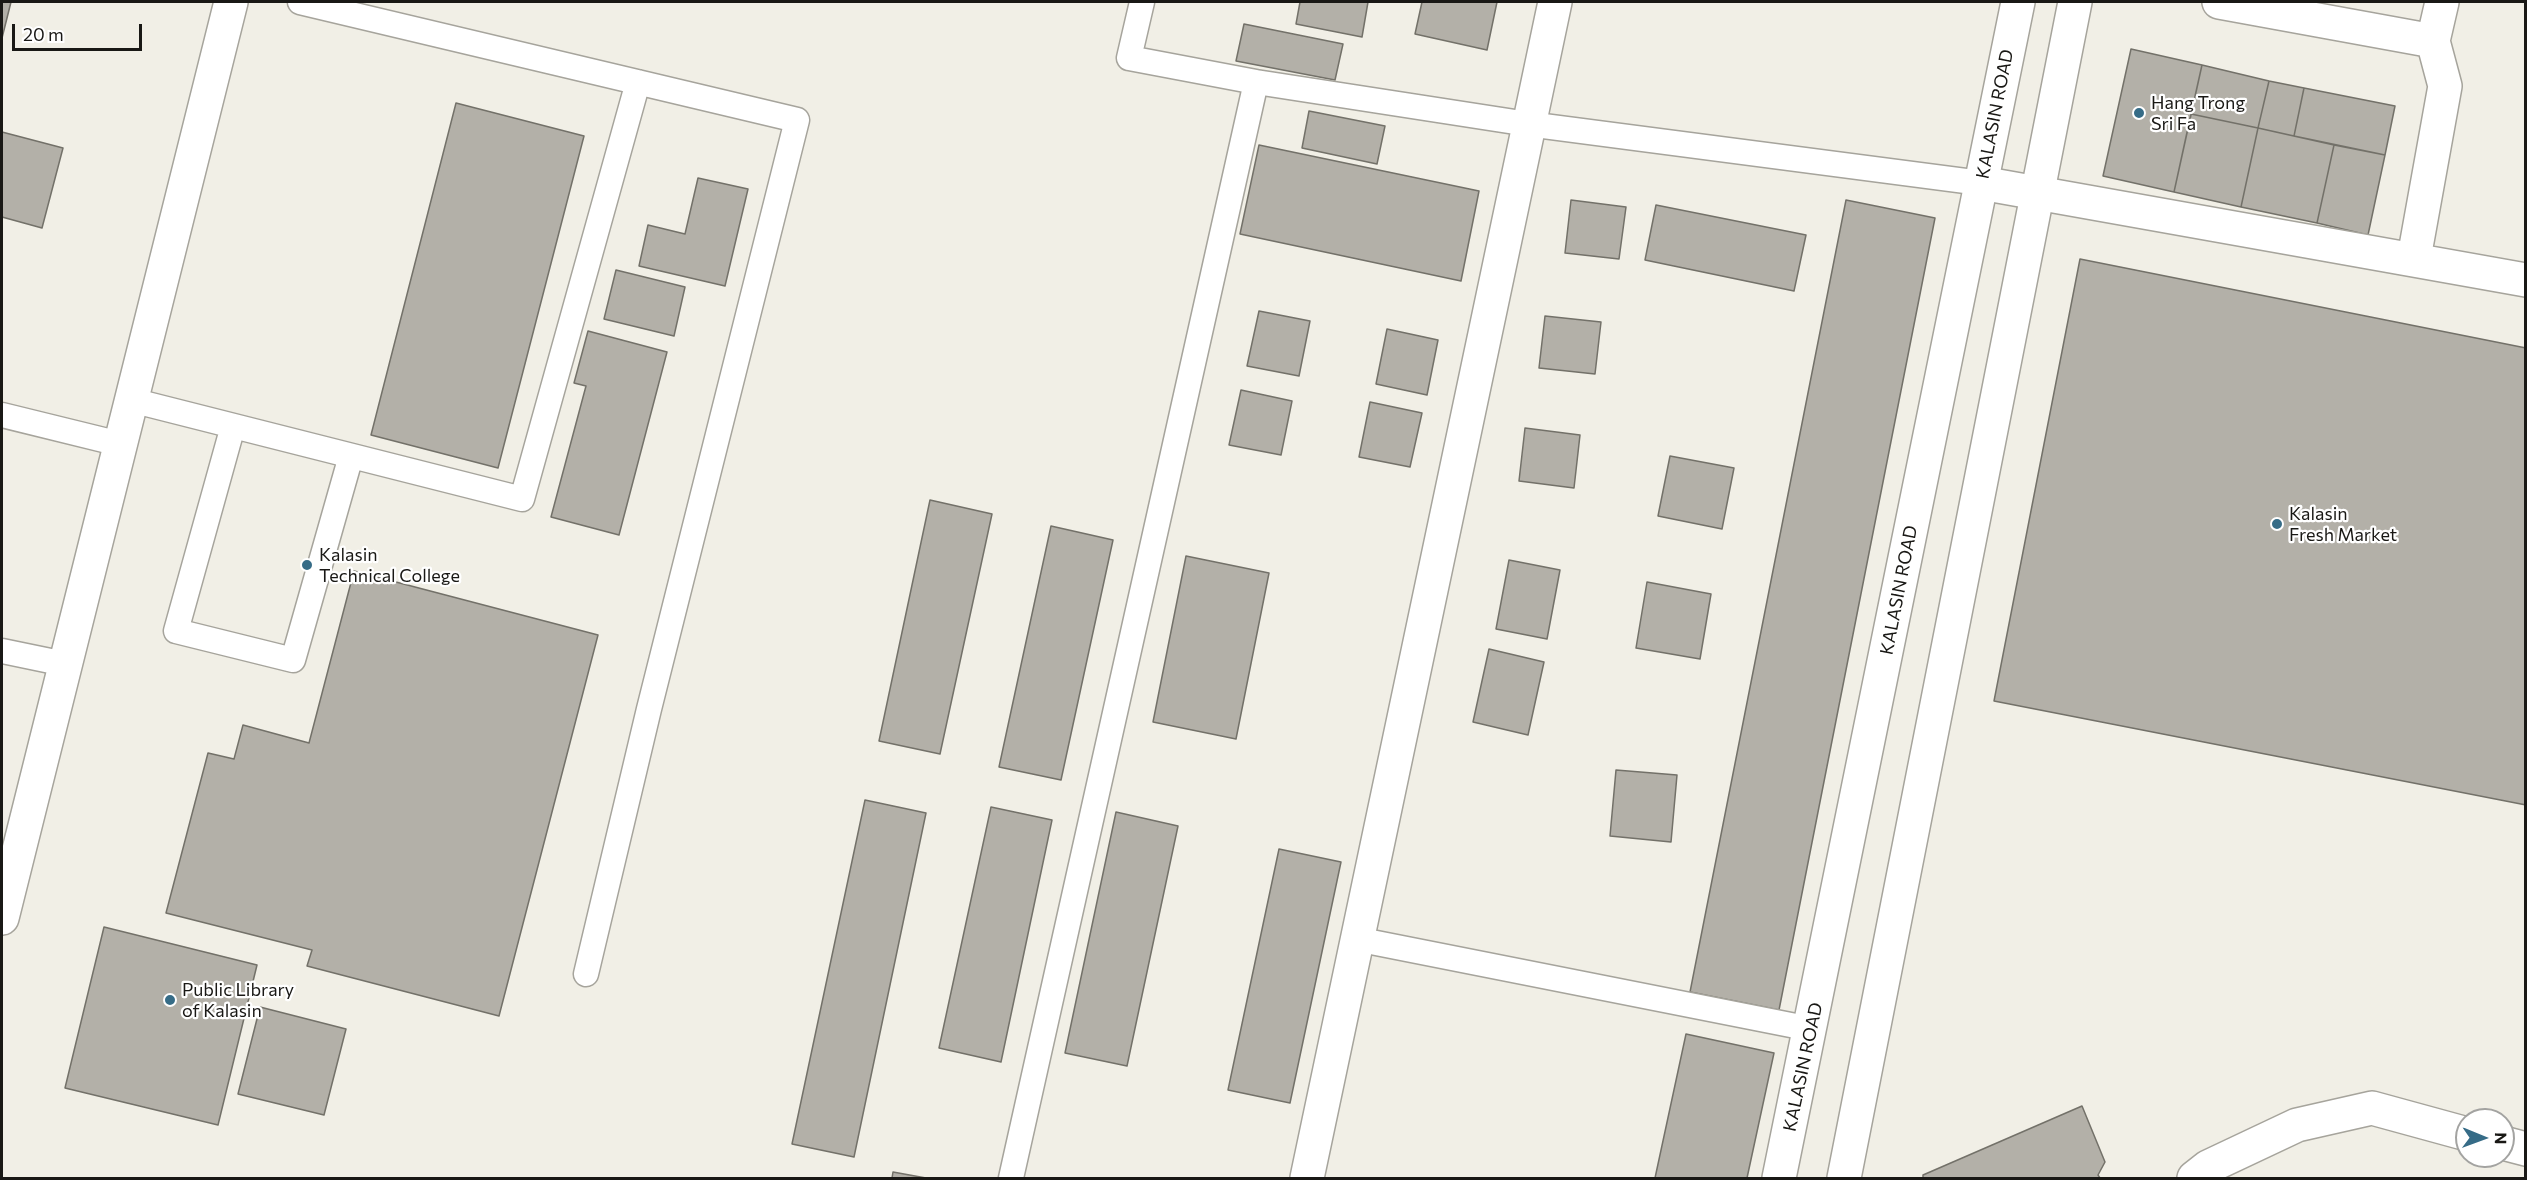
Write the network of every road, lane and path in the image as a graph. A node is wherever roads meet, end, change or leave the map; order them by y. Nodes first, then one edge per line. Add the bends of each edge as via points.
1 (231, 2) edge
2 (300, 2) edge
3 (1142, 2) edge
4 (1556, 2) edge
5 (2018, 2) edge
6 (2075, 2) edge
7 (2220, 2) edge
8 (2442, 2) edge
9 (2433, 41) junction
10 (638, 82) junction
11 (1256, 82) junction
12 (1528, 124) junction
13 (1981, 183) junction
14 (2038, 193) junction
15 (2414, 258) junction
16 (2526, 280) edge
17 (131, 400) junction
18 (2, 416) edge
19 (233, 426) junction
20 (120, 444) junction
21 (351, 456) junction
22 (2, 651) edge
23 (65, 664) junction
24 (2, 918) edge
25 (1356, 939) junction
26 (586, 974) dead end
27 (1811, 1029) junction
28 (2455, 1131) edge
29 (1011, 1179) edge
30 (1307, 1179) edge
31 (1779, 1179) edge
32 (1844, 1179) edge
33 (2194, 1179) edge

1 - 17 street
2 - 10 lane
3 - 11 lane via 1129,58
4 - 12 street
5 - 13 street, KALASIN ROAD
6 - 14 street
7 - 9 street
8 - 9 street
9 - 15 street via 2445,86
10 - 21 lane via 522,499
10 - 26 lane via 796,120
11 - 12 lane
11 - 29 lane
12 - 13 lane
12 - 25 street
13 - 14 street
13 - 27 street, KALASIN ROAD
14 - 15 street
14 - 32 street
15 - 16 street
17 - 19 lane
17 - 20 street
18 - 20 lane
19 - 21 lane
19 - 21 lane via 176,631 293,660
20 - 23 street
22 - 23 lane
23 - 24 street
25 - 27 lane
25 - 30 street
27 - 31 street, KALASIN ROAD
28 - 33 street via 2372,1108 2296,1125 2208,1167

